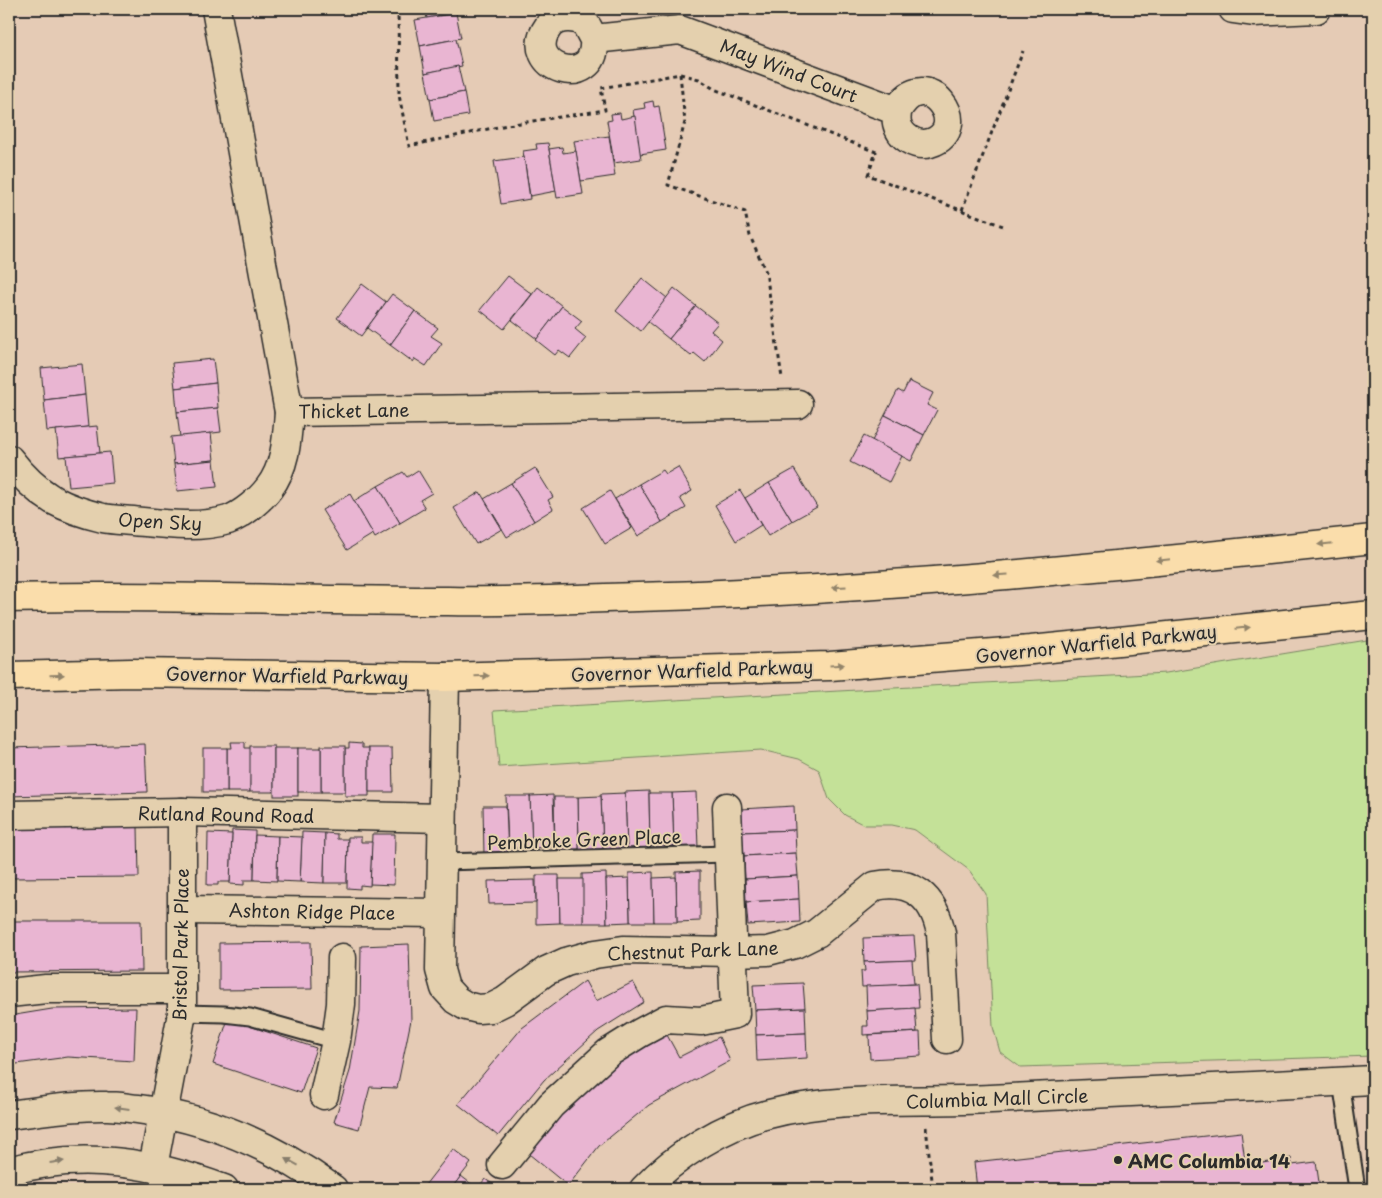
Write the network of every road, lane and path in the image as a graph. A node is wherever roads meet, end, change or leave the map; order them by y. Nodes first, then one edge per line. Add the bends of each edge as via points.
1 (216, 9) edge
2 (398, 9) edge
3 (1233, 9) edge
4 (1316, 9) edge
5 (683, 19) edge
6 (594, 39) dead end
7 (1023, 51) dead end
8 (680, 74) junction
9 (897, 111) dead end
10 (962, 210) junction
11 (1003, 226) dead end
12 (792, 404) joint
13 (289, 412) junction
14 (9, 459) edge
15 (1373, 539) edge
16 (9, 598) edge
17 (1373, 615) edge
18 (9, 676) edge
19 (445, 677) junction
20 (727, 807) dead end
21 (182, 812) junction
22 (9, 815) edge
23 (442, 818) junction
24 (728, 854) junction
25 (442, 862) junction
26 (183, 910) junction
27 (440, 913) junction
28 (732, 952) junction
29 (342, 958) dead end
30 (9, 993) edge
31 (182, 1001) junction
32 (947, 1039) dead end
33 (336, 1041) junction
34 (1373, 1080) edge
35 (1341, 1082) junction
36 (324, 1095) dead end
37 (164, 1112) junction
38 (9, 1114) edge
39 (926, 1124) dead end
40 (502, 1165) dead end
41 (153, 1167) junction
42 (9, 1171) edge
43 (648, 1188) edge
44 (224, 1189) edge
45 (333, 1189) edge
46 (933, 1189) edge
47 (1357, 1189) edge

1 - 13 street, Thicket Lane
2 - 8 path via 399,95 409,146 508,124 605,110 601,88
3 - 4 street via 1254,12
5 - 6 street, May Wind Court
5 - 9 street, May Wind Court
7 - 10 path
8 - 10 path via 876,152 868,175
8 - 12 path via 684,122 668,185 746,212 750,236 766,272
10 - 11 path
12 - 13 street, Thicket Lane
13 - 14 street, Open Sky via 286,451 269,488 229,520 206,525 113,519 74,510 53,500 24,479
15 -> 16 main road via 1030,573 836,588 610,598 451,602
19 -> 17 main road, Governor Warfield Parkway via 830,666 1031,650
18 -> 19 main road, Governor Warfield Parkway via 131,673
19 - 23 street, Chestnut Park Lane
20 - 24 street
21 - 22 street, Rutland Round Road
21 - 23 street, Rutland Round Road
21 - 26 street, Bristol Park Place
23 - 25 street, Chestnut Park Lane
24 - 25 lane, Pembroke Green Place
24 - 28 street
25 - 27 street, Chestnut Park Lane
26 - 27 street, Ashton Ridge Place
26 - 31 street, Bristol Park Place
27 - 28 street, Chestnut Park Lane via 440,970 445,988 456,1000 478,1009 491,1008 504,1001 546,970 595,954 623,950
28 - 32 street, Chestnut Park Lane via 768,951 795,944 817,933 875,886 907,886 920,893 932,906 939,921
28 - 40 street via 735,1014 702,1020 666,1019 640,1032 608,1053 551,1105
29 - 33 street
30 - 31 street via 46,989
31 - 33 lane
31 - 37 street, Bristol Park Place
33 - 36 street
34 - 35 street, Columbia Mall Circle
35 - 43 street, Columbia Mall Circle via 817,1105 768,1114 730,1128 686,1152
35 - 47 lane
37 -> 38 street via 108,1106
37 - 41 street, Bristol Park Place
45 -> 37 street via 262,1146 212,1125
39 - 46 path
42 -> 41 street via 69,1161 111,1161
41 - 44 street

